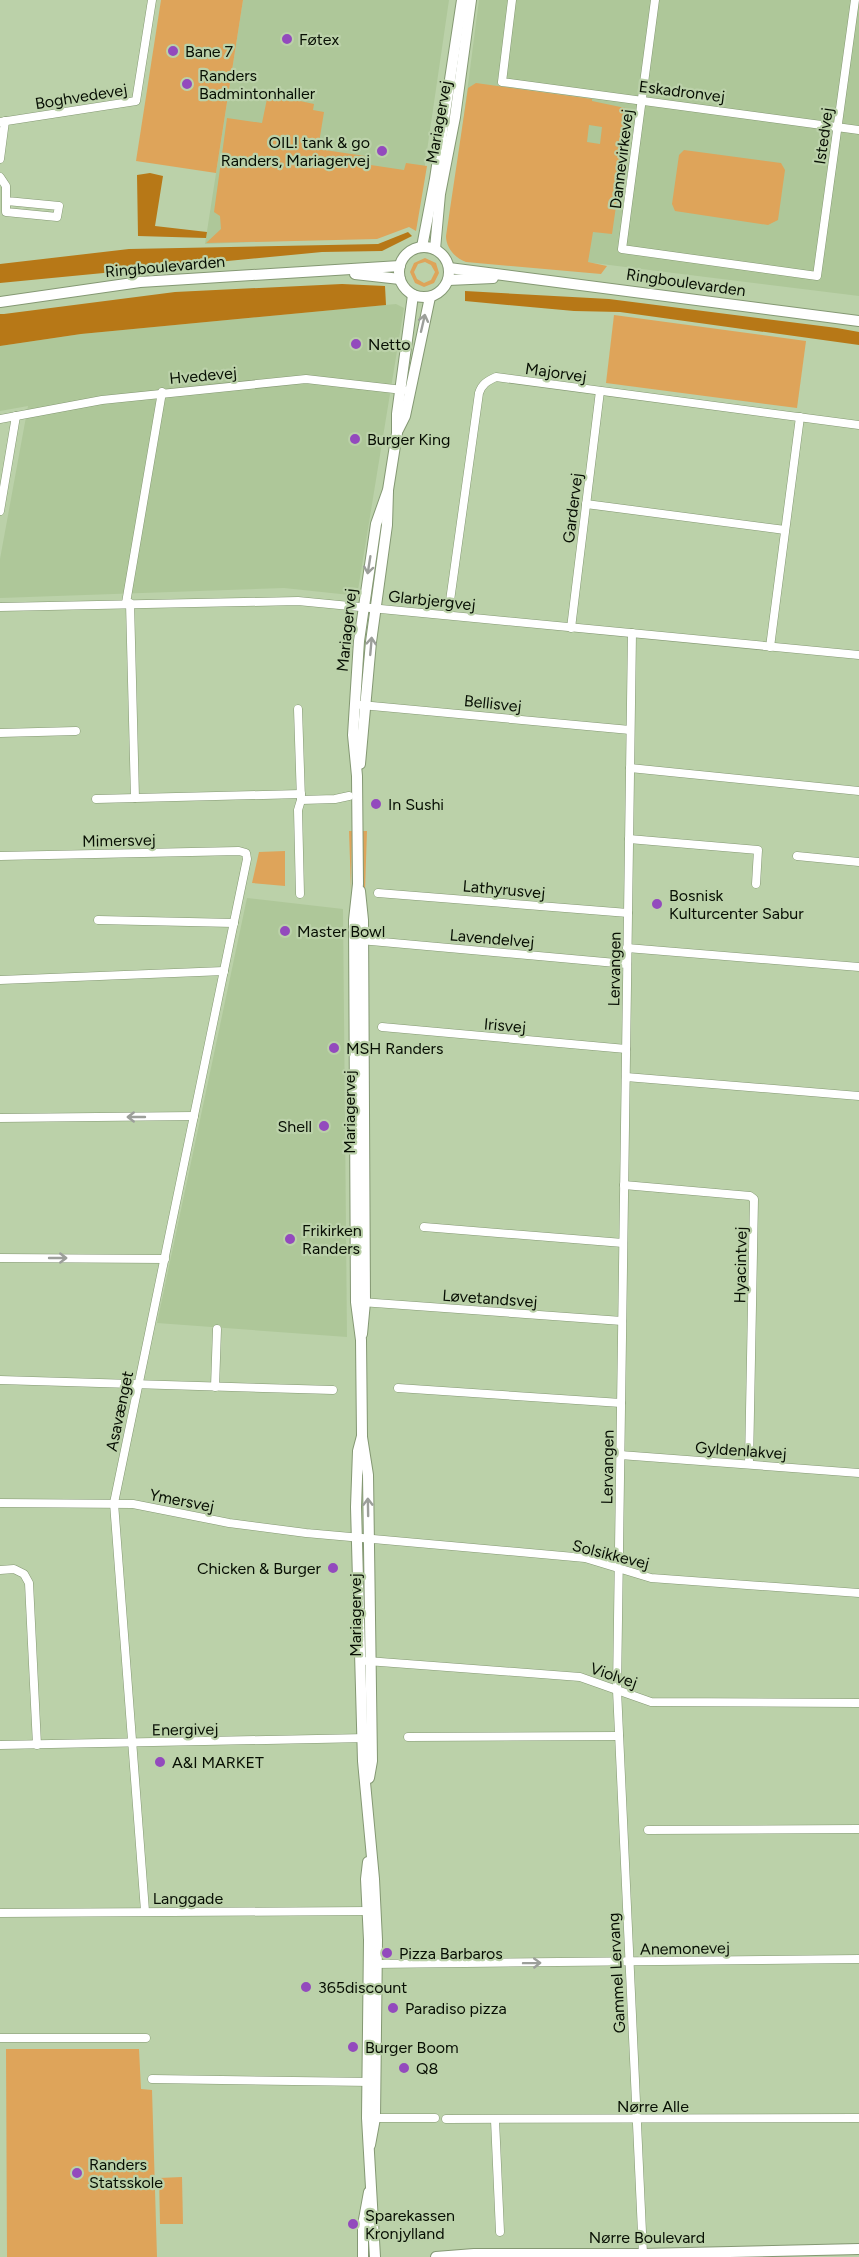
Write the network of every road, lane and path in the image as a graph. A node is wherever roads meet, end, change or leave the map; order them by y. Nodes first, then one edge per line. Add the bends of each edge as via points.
1 (152, 0) edge
2 (462, 0) edge
3 (471, 0) edge
4 (512, 0) edge
5 (655, 0) edge
6 (855, 0) edge
7 (642, 100) junction
8 (3, 122) edge
9 (837, 127) junction
10 (859, 130) edge
11 (0, 159) edge
12 (0, 177) edge
13 (7, 201) junction
14 (422, 247) junction
15 (435, 249) junction
16 (400, 266) junction
17 (449, 268) junction
18 (334, 272) junction
19 (817, 276) joint
20 (508, 277) junction
21 (400, 279) junction
22 (448, 280) junction
23 (413, 295) junction
24 (430, 297) junction
25 (0, 302) edge
26 (859, 321) edge
27 (405, 391) junction
28 (600, 391) junction
29 (162, 392) junction
30 (16, 416) junction
31 (800, 417) junction
32 (0, 419) edge
33 (859, 425) edge
34 (388, 490) junction
35 (586, 504) junction
36 (0, 511) edge
37 (785, 530) junction
38 (128, 603) junction
39 (363, 606) junction
40 (0, 607) edge
41 (375, 608) junction
42 (448, 615) junction
43 (571, 628) junction
44 (632, 633) junction
45 (770, 646) junction
46 (859, 655) edge
47 (354, 704) junction
48 (366, 705) junction
49 (298, 709) dead end
50 (630, 730) junction
51 (76, 731) dead end
52 (0, 733) edge
53 (630, 768) junction
54 (357, 776) junction
55 (859, 791) edge
56 (350, 796) dead end
57 (301, 797) junction
58 (135, 798) junction
59 (96, 800) dead end
60 (629, 839) junction
61 (239, 851) joint
62 (0, 856) edge
63 (797, 856) dead end
64 (859, 862) edge
65 (756, 884) dead end
66 (378, 893) dead end
67 (300, 894) dead end
68 (628, 913) junction
69 (98, 920) dead end
70 (234, 923) junction
71 (358, 940) junction
72 (627, 948) junction
73 (627, 964) junction
74 (859, 967) edge
75 (224, 970) junction
76 (0, 980) edge
77 (382, 1027) dead end
78 (626, 1049) junction
79 (626, 1077) junction
80 (859, 1096) edge
81 (194, 1116) junction
82 (0, 1118) edge
83 (624, 1185) junction
84 (424, 1227) dead end
85 (623, 1243) junction
86 (0, 1258) edge
87 (165, 1258) junction
88 (361, 1302) junction
89 (622, 1321) junction
90 (217, 1329) dead end
91 (0, 1380) edge
92 (139, 1385) junction
93 (215, 1387) junction
94 (398, 1388) dead end
95 (333, 1390) dead end
96 (621, 1403) junction
97 (362, 1436) junction
98 (620, 1455) junction
99 (749, 1464) junction
100 (859, 1473) edge
101 (0, 1503) edge
102 (114, 1503) junction
103 (357, 1538) junction
104 (369, 1539) junction
105 (619, 1568) junction
106 (0, 1570) edge
107 (859, 1593) edge
108 (365, 1661) junction
109 (617, 1690) junction
110 (859, 1703) edge
111 (619, 1736) junction
112 (408, 1737) dead end
113 (367, 1738) junction
114 (132, 1743) junction
115 (37, 1744) junction
116 (0, 1745) edge
117 (859, 1829) edge
118 (648, 1830) dead end
119 (145, 1911) junction
120 (371, 1911) junction
121 (0, 1913) edge
122 (859, 1959) edge
123 (629, 1962) junction
124 (373, 1964) junction
125 (0, 2038) edge
126 (146, 2038) dead end
127 (152, 2079) dead end
128 (371, 2082) junction
129 (370, 2118) junction
130 (435, 2118) dead end
131 (859, 2118) edge
132 (446, 2119) dead end
133 (495, 2120) junction
134 (636, 2120) junction
135 (370, 2191) junction
136 (500, 2232) dead end
137 (859, 2248) edge
138 (643, 2254) junction
139 (363, 2257) edge
140 (375, 2257) edge
141 (436, 2257) edge

1 - 8 street, Boghvedevej via 136,101
2 - 14 street, Mariagervej
3 - 15 street, Mariagervej
4 - 7 street, Eskadronvej via 502,82
5 - 7 street, Dannevirkevej
6 - 9 street, Istedvej
7 - 9 street, Eskadronvej
7 - 19 street, Dannevirkevej via 622,249
8 - 11 street
9 - 10 street, Eskadronvej
9 - 19 street, Istedvej
12 - 13 street via 6,186
13 - 13 street via 58,206 57,217 6,212
14 - 15 street
14 - 16 street via 406,255
15 - 17 street
16 - 18 street, Ringboulevarden
16 - 21 street
17 - 20 street, Ringboulevarden
17 - 22 street
18 - 21 street, Ringboulevarden
18 - 25 street, Ringboulevarden via 140,282
20 - 22 street, Ringboulevarden
20 - 26 street, Ringboulevarden
21 - 23 street
22 - 24 street via 441,292
23 - 24 street
23 - 27 street, Mariagervej
27 -> 24 street, Mariagervej
27 - 29 street, Hvedevej via 306,379
27 - 34 street, Mariagervej
28 - 31 street, Majorvej
28 - 35 street, Gardervej
28 - 42 street, Majorvej via 495,377 481,387
29 - 30 street, Hvedevej
29 - 38 street
30 - 32 street, Hvedevej
30 - 36 street
31 - 33 street, Majorvej
31 - 37 street
34 -> 39 street, Mariagervej via 376,524
34 - 41 street, Mariagervej
35 - 37 street
35 - 43 street, Gardervej
37 - 45 street
38 - 39 street, Glarbjergvej via 298,601
38 - 40 street, Glarbjergvej
38 - 58 street
39 - 41 street, Glarbjergvej
39 - 47 street, Mariagervej
41 - 42 street, Glarbjergvej
48 -> 41 street, Mariagervej
42 - 43 street, Glarbjergvej
43 - 44 street, Glarbjergvej
44 - 45 street, Glarbjergvej
44 - 50 street, Lervangen
45 - 46 street, Glarbjergvej
47 - 48 street, Bellisvej
47 - 54 street, Mariagervej
48 - 50 street, Bellisvej
48 - 54 street, Mariagervej
49 - 57 street
50 - 53 street, Lervangen
51 - 52 street
53 - 55 street
53 - 60 street, Lervangen
54 - 71 street, Mariagervej via 358,884 362,898
56 - 57 street
57 - 58 street
57 - 67 street
58 - 59 street
60 - 65 street via 758,850
60 - 68 street, Lervangen
61 - 62 street, Mimersvej
61 - 70 street, Asavænget via 246,854 247,860
63 - 64 street
66 - 68 street, Lathyrusvej
68 - 72 street, Lervangen
69 - 70 street
70 - 75 street, Asavænget
71 - 73 street, Lavendelvej
71 - 88 street, Mariagervej
72 - 73 street, Lervangen
72 - 74 street
73 - 78 street, Lervangen
75 - 76 street
75 - 81 street, Asavænget
77 - 78 street, Irisvej
78 - 79 street, Lervangen
79 - 80 street
79 - 83 street, Lervangen
81 -> 82 street
81 - 87 street, Asavænget
83 - 85 street, Lervangen
83 - 99 street, Hyacintvej via 754,1199
84 - 85 street
85 - 89 street, Lervangen
86 -> 87 street
87 - 92 street, Asavænget
88 - 89 street, Løvetandsvej
88 - 97 street, Mariagervej
89 - 96 street, Lervangen
90 - 93 street
91 - 92 street
92 - 93 street
92 - 102 street, Asavænget
93 - 95 street
94 - 96 street
96 - 98 street, Lervangen
97 - 103 street, Mariagervej via 356,1475
104 -> 97 street, Mariagervej via 368,1475
98 - 99 street, Gyldenlakvej
98 - 105 street, Lervangen
99 - 100 street, Gyldenlakvej
101 - 102 street, Ymersvej
102 - 103 street, Ymersvej
102 - 114 street, Asavænget
103 - 104 street, Solsikkevej
103 - 108 street, Mariagervej
104 - 105 street, Solsikkevej via 585,1558
104 - 108 street, Mariagervej
105 - 107 street, Solsikkevej via 651,1578
105 - 109 street, Lervangen
106 - 115 street via 14,1569 24,1574 28,1583
108 - 109 street, Violvej via 580,1677
108 - 113 street, Mariagervej
109 - 110 street, Violvej via 651,1702
109 - 111 street, Gammel Lervang
111 - 112 street
111 - 123 street, Gammel Lervang
113 - 114 street, Energivej
113 - 120 street, Mariagervej via 372,1761 367,1793
114 - 115 street, Energivej
114 - 119 street, Asavænget
115 - 116 street, Energivej
117 - 118 street
119 - 120 street, Langgade
119 - 121 street, Langgade
120 - 124 street, Mariagervej
122 - 123 street, Anemonevej
124 -> 123 street, Anemonevej
123 - 134 street, Gammel Lervang
124 - 128 street, Mariagervej
125 - 126 street
127 - 128 street
128 - 129 street, Mariagervej
129 - 130 street
129 - 135 street, Mariagervej
131 - 134 street, Nørre Alle
132 - 133 street, Nørre Alle
133 - 134 street, Nørre Alle
133 - 136 street
134 - 138 street, Gammel Lervang
135 - 139 street, Mariagervej
135 - 140 street, Mariagervej
137 - 138 street, Nørre Boulevard
138 - 141 street, Nørre Boulevard

